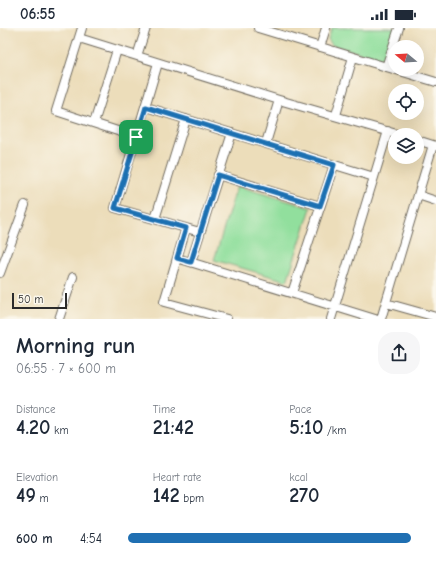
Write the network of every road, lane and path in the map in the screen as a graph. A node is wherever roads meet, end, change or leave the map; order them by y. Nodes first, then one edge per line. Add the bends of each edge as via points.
1 (82, 28) edge
2 (146, 28) edge
3 (326, 28) edge
4 (399, 28) edge
5 (263, 29) edge
6 (79, 38) junction
7 (320, 47) junction
8 (118, 50) junction
9 (137, 56) junction
10 (353, 57) junction
11 (158, 63) junction
12 (386, 67) junction
13 (436, 82) edge
14 (279, 100) junction
15 (146, 107) junction
16 (336, 115) junction
17 (186, 119) junction
18 (94, 124) junction
19 (388, 131) joint
20 (232, 133) junction
21 (136, 137) junction
22 (424, 142) edge
23 (266, 143) junction
24 (434, 146) edge
25 (334, 165) junction
26 (218, 175) junction
27 (374, 177) junction
28 (418, 195) junction
29 (436, 201) edge
30 (25, 205) dead end
31 (320, 206) junction
32 (156, 219) junction
33 (186, 228) junction
34 (200, 232) junction
35 (177, 258) junction
36 (191, 262) junction
37 (0, 274) edge
38 (74, 277) dead end
39 (292, 293) junction
40 (386, 303) junction
41 (335, 307) junction
42 (436, 316) edge
43 (59, 319) edge
44 (227, 319) edge
45 (331, 319) edge
46 (375, 319) edge
47 (381, 319) edge

1 - 6 street
2 - 9 street
3 - 7 street
4 - 12 street
5 - 7 street
6 - 8 street
6 - 18 street via 56,111
7 - 10 street
8 - 9 street
8 - 18 street
9 - 11 street
10 - 12 street
10 - 16 street
11 - 14 street
11 - 15 street
12 - 13 street
14 - 16 street
14 - 23 street
15 - 17 street
15 - 21 street
16 - 19 street
17 - 20 street
17 - 32 street
18 - 21 street
19 - 27 street
20 - 23 street
20 - 26 street
21 - 32 street via 115,208
22 - 24 street
23 - 25 street
24 - 28 street
25 - 27 street
25 - 31 street
26 - 31 street
26 - 34 street
27 - 41 street
28 - 29 street
28 - 40 street
30 - 37 street
31 - 39 street
32 - 33 street
33 - 34 street
33 - 35 street
34 - 36 street
35 - 36 street
35 - 44 street via 164,302
36 - 39 street
38 - 43 street
39 - 41 street
40 - 42 street
40 - 47 street
41 - 45 street
41 - 46 street

